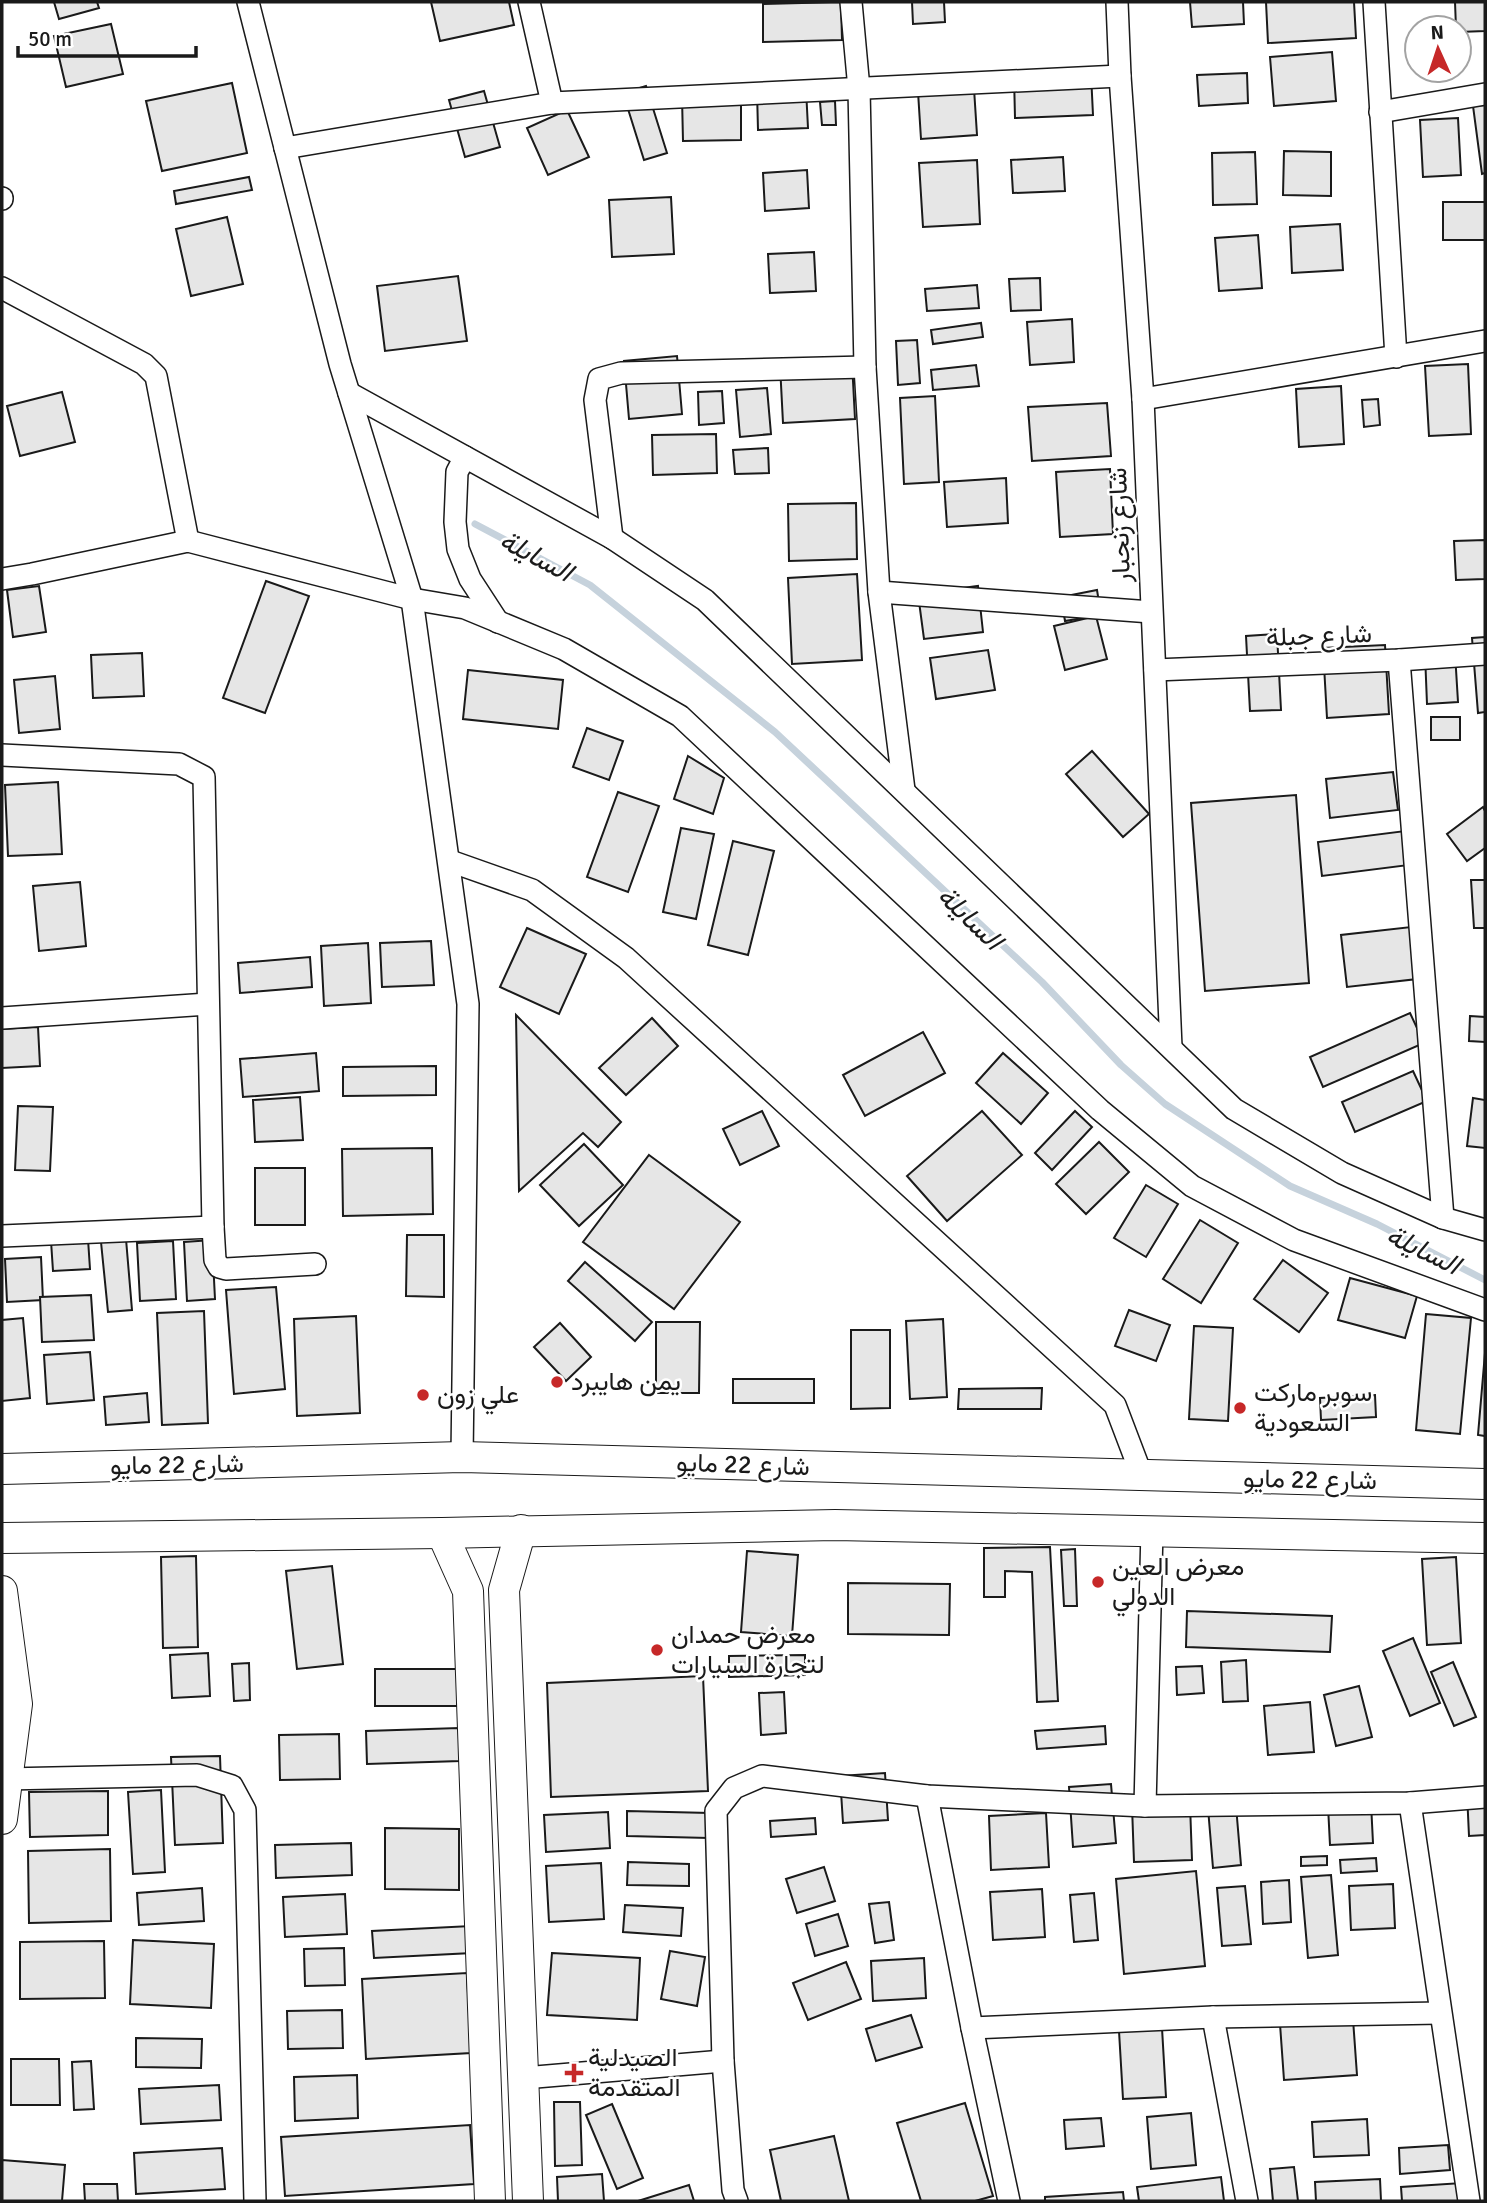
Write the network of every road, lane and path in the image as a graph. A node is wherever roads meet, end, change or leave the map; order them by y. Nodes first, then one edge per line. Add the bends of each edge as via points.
1 (248, 2) edge
2 (529, 2) edge
3 (851, 2) edge
4 (1117, 2) edge
5 (1374, 2) edge
6 (1120, 76) junction
7 (859, 89) junction
8 (1485, 94) edge
9 (552, 103) junction
10 (1380, 112) junction
11 (285, 148) junction
12 (2, 288) edge
13 (1485, 341) edge
14 (1396, 356) junction
15 (865, 367) junction
16 (349, 393) junction
17 (1143, 400) junction
18 (465, 457) junction
19 (612, 538) junction
20 (188, 541) junction
21 (2, 579) edge
22 (879, 592) junction
23 (412, 599) junction
24 (1151, 612) junction
25 (498, 622) junction
26 (1485, 654) edge
27 (1399, 660) junction
28 (1155, 670) junction
29 (2, 755) edge
30 (904, 790) junction
31 (450, 861) junction
32 (208, 1004) junction
33 (2, 1018) edge
34 (1171, 1046) junction
35 (1443, 1218) junction
36 (213, 1227) junction
37 (1485, 1230) edge
38 (2, 1236) edge
39 (315, 1264) dead end
40 (1485, 1310) edge
41 (462, 1457) junction
42 (2, 1469) edge
43 (1142, 1476) junction
44 (1485, 1484) edge
45 (521, 1530) junction
46 (1152, 1530) junction
47 (442, 1533) junction
48 (2, 1538) edge
49 (1485, 1538) edge
50 (2, 1591) edge
51 (504, 1591) junction
52 (468, 1592) junction
53 (4, 1780) edge
54 (927, 1796) junction
55 (1485, 1797) edge
56 (1410, 1803) junction
57 (1145, 1806) junction
58 (2, 1819) edge
59 (1440, 2013) junction
60 (1213, 2017) junction
61 (972, 2028) junction
62 (723, 2061) junction
63 (524, 2078) junction
64 (255, 2201) edge
65 (490, 2201) edge
66 (528, 2201) edge
67 (737, 2201) edge
68 (1009, 2201) edge
69 (1247, 2201) edge
70 (1469, 2201) edge

1 - 11 street
2 - 9 street
3 - 7 street
4 - 6 street, شارع زنجبار
5 - 10 street
6 - 7 street
6 - 17 street, شارع زنجبار
7 - 9 street
7 - 15 street
8 - 10 street
9 - 11 street
10 - 14 street
11 - 16 street
12 - 20 street via 144,364 156,376
13 - 14 street
14 - 17 street
15 - 19 street via 621,373 599,379 595,400
15 - 22 street
16 - 18 street
16 - 23 street
17 - 24 street, شارع زنجبار
18 - 19 street
18 - 25 street via 457,472 458,549 470,579
19 - 30 street via 705,600
20 - 21 street
20 - 23 street
22 - 24 street
22 - 30 street
23 - 25 street via 465,608
23 - 31 street
24 - 28 street, شارع زنجبار
25 - 40 street via 564,649 680,716 1100,1110 1192,1186 1294,1240
26 - 27 street, شارع جبلة
27 - 28 street, شارع جبلة
27 - 35 street
28 - 34 street, شارع زنجبار
29 - 32 street via 179,764 204,777
30 - 34 street
31 - 41 street via 468,1004
31 - 43 street via 532,890 626,958 1115,1405
32 - 33 street
32 - 36 street
34 - 35 street via 1234,1109 1342,1173
35 - 37 street
36 - 38 street
36 - 39 street via 219,1267
41 - 42 main road, شارع 22 مايو
41 - 43 main road, شارع 22 مايو
43 - 44 main road, شارع 22 مايو
45 - 46 main road, شارع 22 مايو via 835,1525
45 - 47 main road, شارع 22 مايو
45 - 51 main road
46 - 49 main road, شارع 22 مايو
46 - 57 street
47 - 48 main road, شارع 22 مايو
47 - 52 main road
50 - 53 main road via 17,1704
51 - 52 main road via 497,1580 485,1575 470,1584
51 - 63 main road
52 - 65 main road
53 - 58 main road
53 - 64 street via 197,1775 232,1786 246,1810
54 - 57 street
54 - 61 street
54 - 62 street via 762,1776 734,1788 716,1811
55 - 56 street
56 - 57 street
56 - 59 street
59 - 60 street
59 - 70 street
60 - 61 street
60 - 69 street
61 - 68 street
62 - 63 street
62 - 67 street
63 - 66 main road

